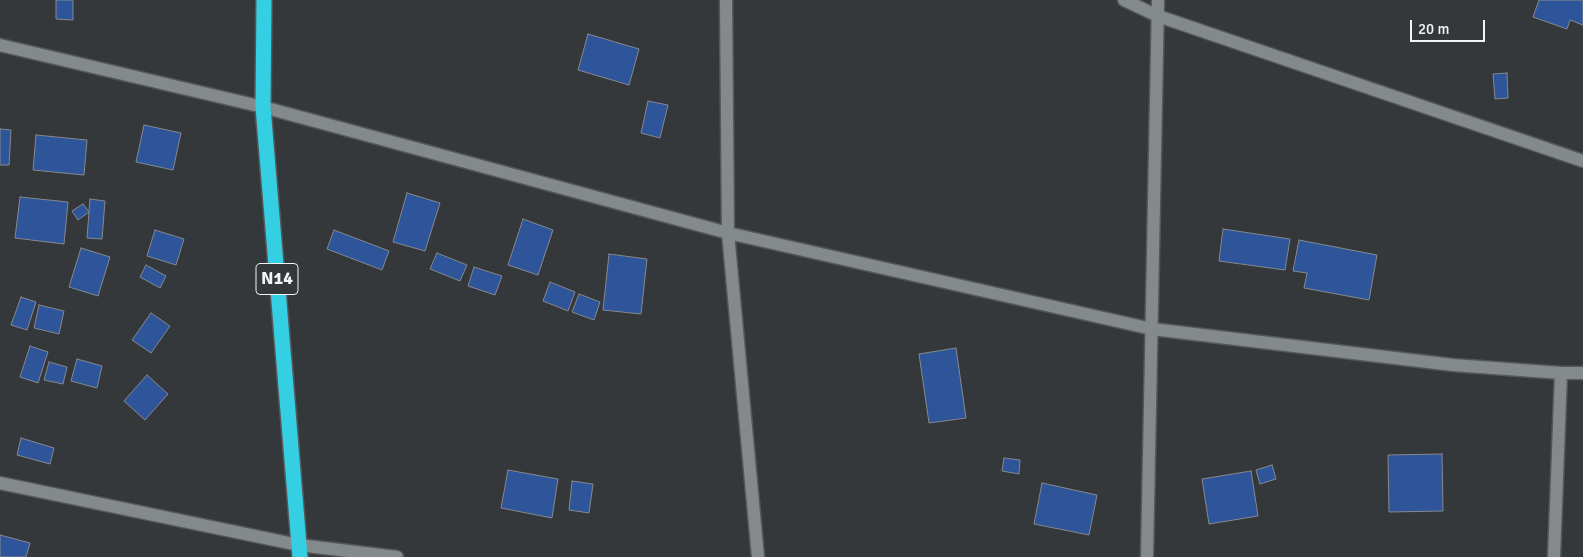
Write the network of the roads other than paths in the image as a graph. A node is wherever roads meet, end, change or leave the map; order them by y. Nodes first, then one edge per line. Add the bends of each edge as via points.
1 (264, 0) edge
2 (726, 0) edge
3 (1124, 0) edge
4 (1158, 0) edge
5 (1158, 16) junction
6 (0, 45) edge
7 (263, 107) junction
8 (1583, 161) edge
9 (728, 233) junction
10 (1152, 329) junction
11 (1561, 373) junction
12 (1583, 373) edge
13 (0, 484) edge
14 (300, 551) edge
15 (398, 557) edge
16 (758, 557) edge
17 (1148, 557) edge
18 (1554, 557) edge

1 - 7 highway, N14
2 - 9 street
3 - 5 street
4 - 5 street
5 - 8 street
5 - 10 street
6 - 7 street
7 - 9 street
7 - 14 highway, N14
9 - 10 street
9 - 16 street
10 - 11 street via 1453,365
10 - 17 street
11 - 12 street
11 - 18 street
13 - 14 street
14 - 15 street

